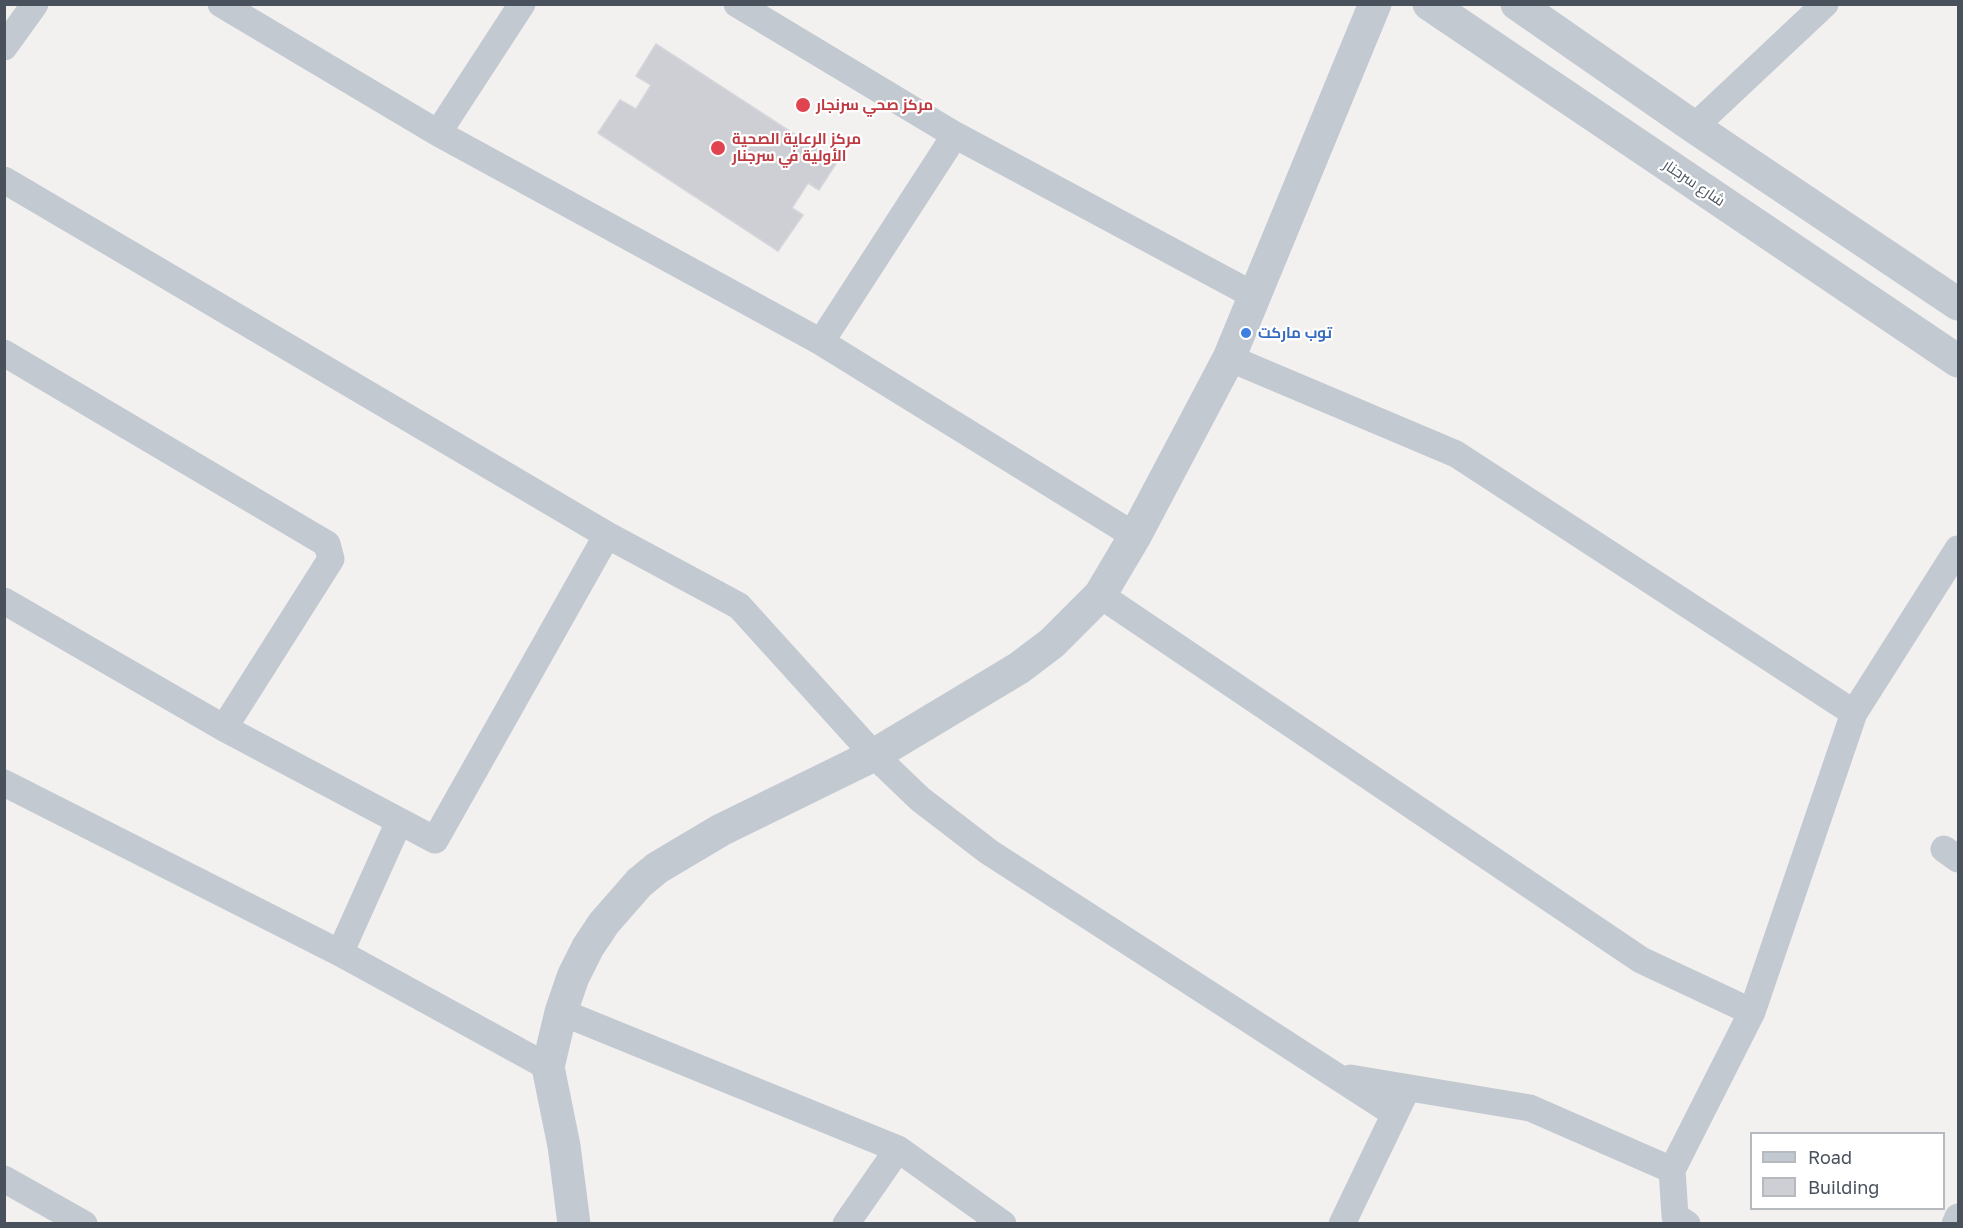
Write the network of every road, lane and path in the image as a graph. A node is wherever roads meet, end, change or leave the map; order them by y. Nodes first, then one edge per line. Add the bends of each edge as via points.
1 (35, 4) edge
2 (221, 4) edge
3 (522, 4) edge
4 (737, 4) edge
5 (1375, 4) edge
6 (1429, 4) edge
7 (1517, 4) edge
8 (1825, 4) edge
9 (4, 47) edge
10 (1694, 127) junction
11 (438, 133) junction
12 (955, 135) junction
13 (4, 180) edge
14 (1852, 233) junction
15 (1827, 272) junction
16 (1255, 296) junction
17 (1959, 304) edge
18 (822, 342) junction
19 (4, 353) edge
20 (1229, 358) junction
21 (1959, 361) edge
22 (607, 535) junction
23 (1135, 536) junction
24 (1959, 549) edge
25 (1100, 595) junction
26 (4, 601) edge
27 (1854, 713) junction
28 (224, 728) junction
29 (874, 755) junction
30 (4, 783) edge
31 (399, 822) junction
32 (340, 953) junction
33 (561, 1012) junction
34 (1752, 1012) junction
35 (548, 1067) junction
36 (1339, 1076) junction
37 (1407, 1088) junction
38 (1395, 1114) junction
39 (898, 1149) junction
40 (1672, 1170) junction
41 (4, 1179) edge
42 (1959, 1217) edge
43 (84, 1224) edge
44 (573, 1224) edge
45 (846, 1224) edge
46 (1003, 1224) edge
47 (1342, 1224) edge
48 (1687, 1224) edge
49 (1955, 1224) edge

1 - 9 street
2 - 11 street
3 - 11 street
4 - 12 street
5 - 16 street
6 - 15 street, شارع سرجنار
7 - 10 street
8 - 10 street
10 - 14 street
11 - 18 street
12 - 16 street
12 - 18 street
13 - 22 street
14 - 15 street
14 - 17 street
15 - 21 street, شارع سرجنار
16 - 20 street
18 - 23 street
19 - 28 street via 327,544 331,559
20 - 23 street
20 - 27 street via 1456,454
22 - 29 street via 739,606
22 - 31 street via 435,840
23 - 25 street
24 - 27 street
25 - 29 street via 1052,643 1018,668
25 - 34 street via 1641,960
26 - 28 street
27 - 34 street
28 - 31 street
29 - 33 street via 721,830 657,868 619,903 588,947
29 - 36 street via 920,799 989,852
30 - 32 street
31 - 32 street
32 - 35 street
33 - 35 street
33 - 39 street
34 - 40 street
35 - 44 street via 564,1146
36 - 37 street
36 - 38 street
37 - 38 street
37 - 40 street via 1530,1108
38 - 47 street
39 - 45 street
39 - 46 street
40 - 48 street via 1675,1216
41 - 43 street
42 - 49 street

